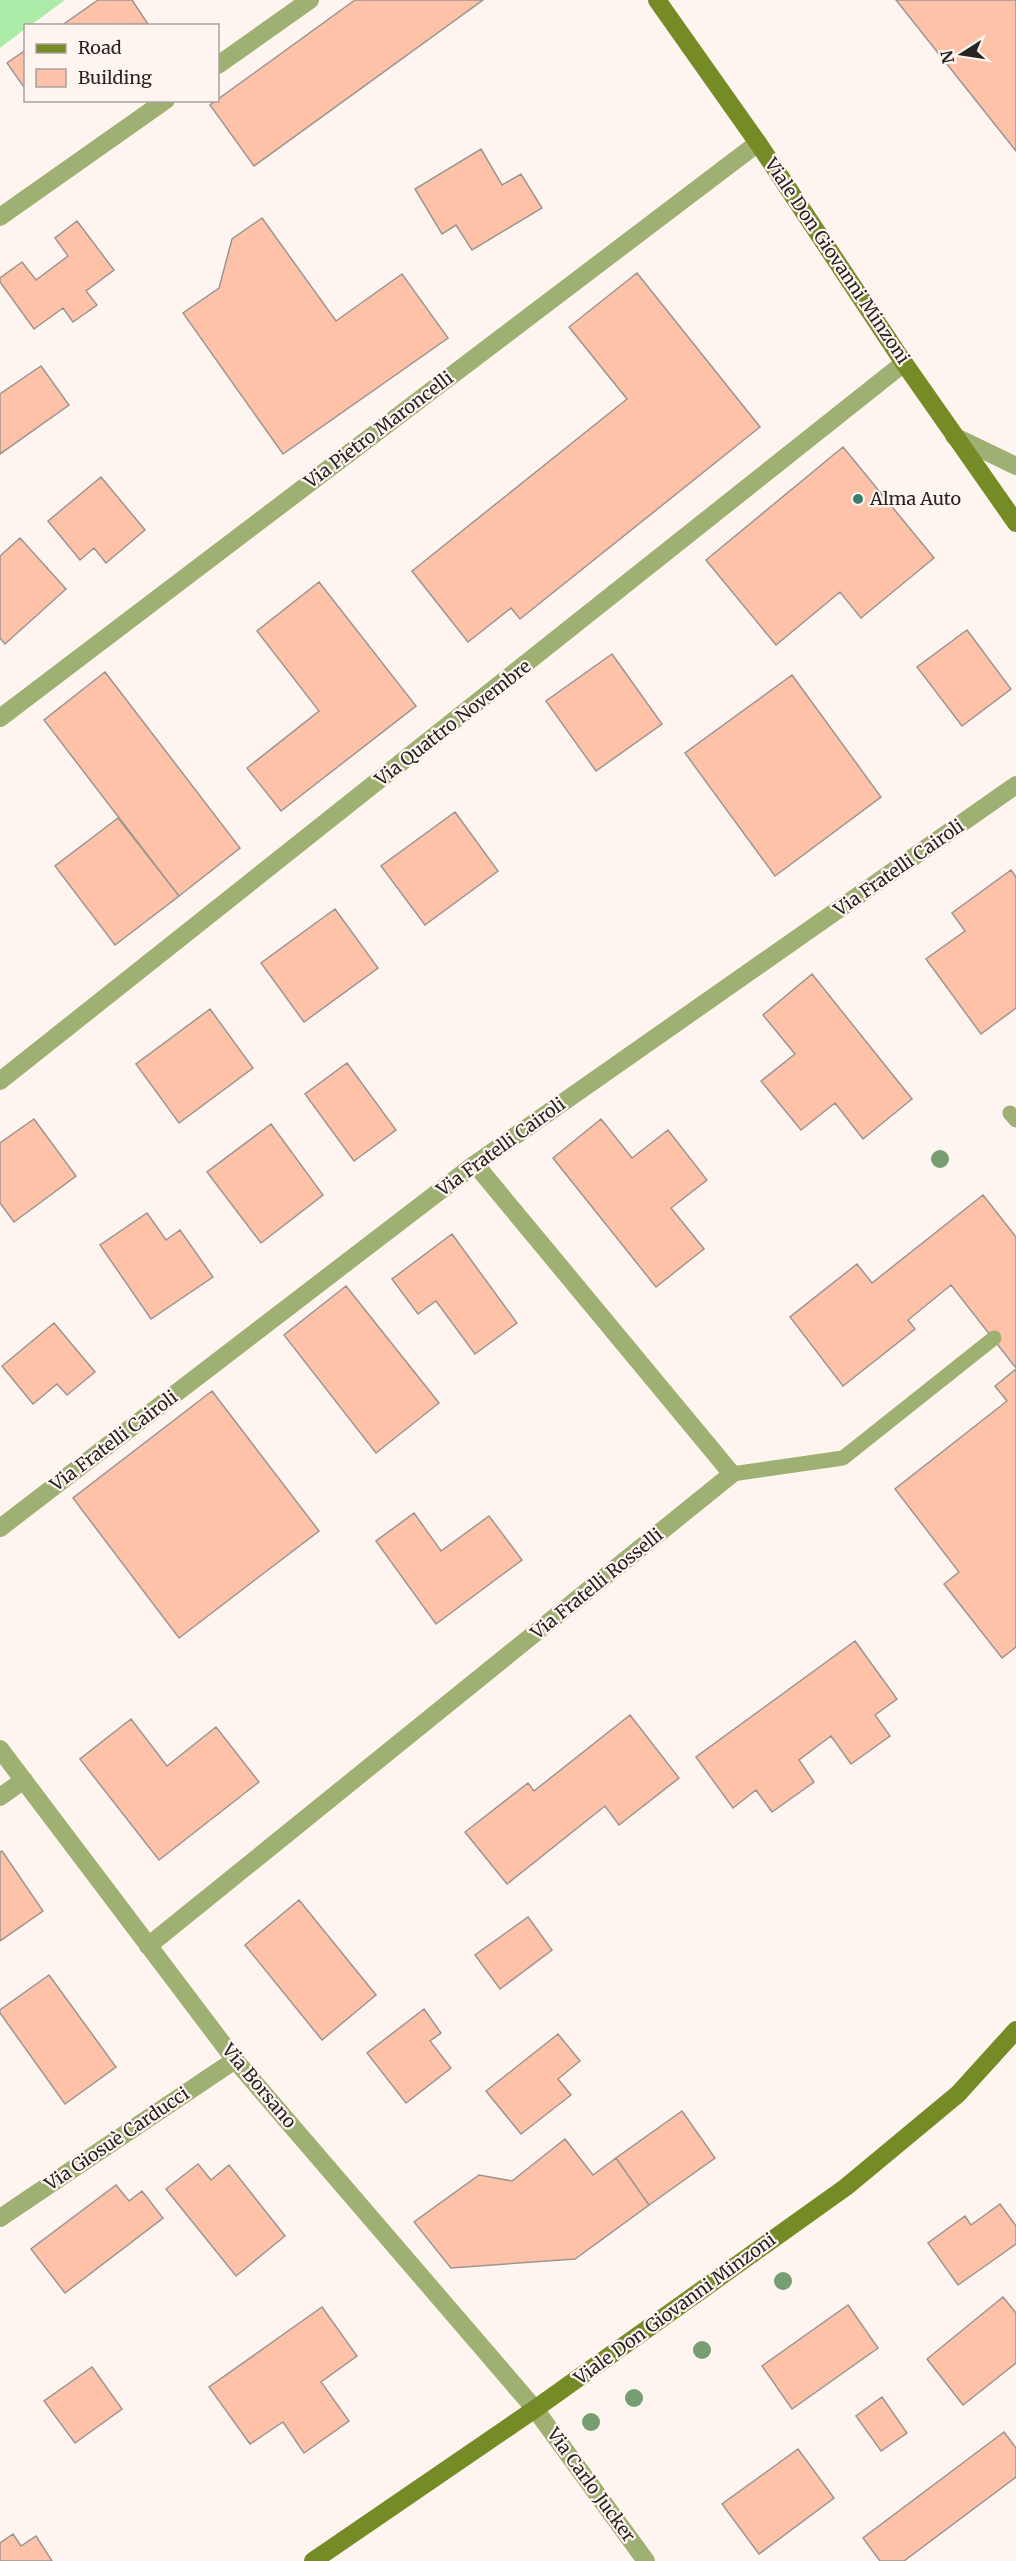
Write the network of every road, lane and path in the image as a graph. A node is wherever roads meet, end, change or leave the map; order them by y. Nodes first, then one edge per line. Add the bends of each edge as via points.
1 (310, 0) edge
2 (657, 0) edge
3 (219, 63) edge
4 (163, 102) edge
5 (758, 142) junction
6 (0, 217) edge
7 (904, 363) junction
8 (954, 436) junction
9 (1016, 466) edge
10 (1016, 523) edge
11 (0, 718) edge
12 (1016, 785) edge
13 (0, 1081) edge
14 (475, 1164) junction
15 (993, 1338) dead end
16 (732, 1474) junction
17 (0, 1528) edge
18 (0, 1749) edge
19 (24, 1780) junction
20 (0, 1797) edge
21 (148, 1946) junction
22 (1016, 2030) edge
23 (235, 2060) junction
24 (0, 2218) edge
25 (535, 2409) junction
26 (313, 2561) edge
27 (646, 2561) edge

1 - 3 street
2 - 5 street, Viale Don Giovanni Minzoni
4 - 6 street
5 - 7 street, Viale Don Giovanni Minzoni
5 - 11 street, Via Pietro Maroncelli
7 - 8 street, Viale Don Giovanni Minzoni
7 - 13 street, Via Quattro Novembre
8 - 9 street
8 - 10 street, Viale Don Giovanni Minzoni
12 - 14 street, Via Fratelli Cairoli
14 - 16 street
14 - 17 street, Via Fratelli Cairoli
15 - 16 lane via 843,1458
16 - 21 street, Via Fratelli Rosselli
18 - 19 street, Via Borsano
19 - 20 street
19 - 21 street, Via Borsano
21 - 23 street, Via Borsano
22 - 25 street, Viale Don Giovanni Minzoni via 958,2094 846,2187
23 - 24 street, Via Giosuè Carducci
23 - 25 street, Via Borsano
25 - 26 street, Viale Don Giovanni Minzoni
25 - 27 street, Via Carlo Jucker

